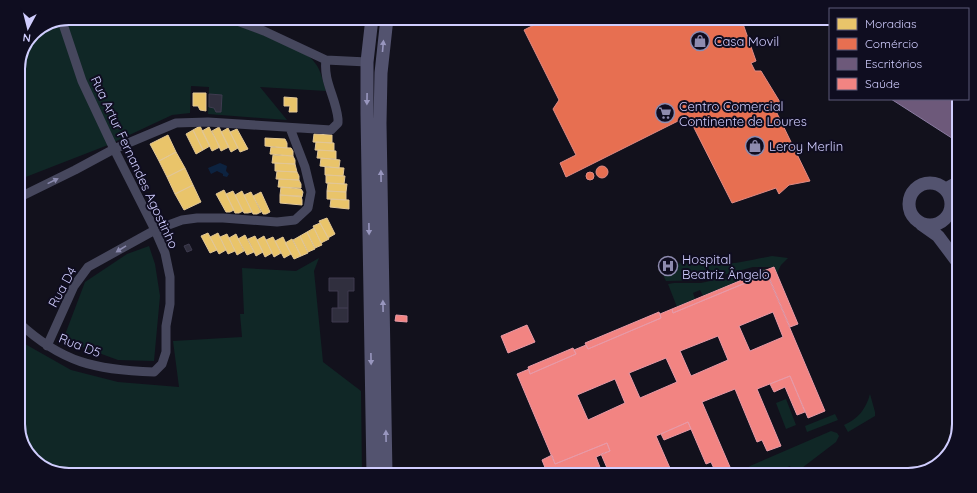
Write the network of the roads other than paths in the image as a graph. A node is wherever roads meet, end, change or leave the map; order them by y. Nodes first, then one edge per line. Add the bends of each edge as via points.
1 (248, 25) edge
2 (371, 25) edge
3 (386, 25) edge
4 (64, 26) edge
5 (326, 60) junction
6 (367, 62) junction
7 (290, 128) junction
8 (114, 149) junction
9 (952, 185) edge
10 (946, 189) junction
11 (25, 195) edge
12 (952, 202) edge
13 (952, 210) edge
14 (944, 221) junction
15 (921, 224) junction
16 (155, 230) junction
17 (952, 251) edge
18 (952, 254) edge
19 (25, 328) edge
20 (47, 346) junction
21 (162, 364) joint
22 (373, 468) edge
23 (386, 468) edge

1 - 5 street
2 - 6 main road
23 -> 3 main road via 380,123 381,73
4 - 8 street, Rua Artur Fernandes Agostinho via 82,81
5 - 6 street
5 - 7 street via 324,68 338,123 334,128 327,130
6 -> 22 main road
7 - 8 street via 208,122 176,123
7 - 16 street, Rua D4 via 305,167 310,192 308,208 295,220 277,222 223,218 190,219
11 -> 8 street
8 - 16 street, Rua Artur Fernandes Agostinho
9 - 10 main road
10 - 12 main road
10 - 15 main road via 941,185 929,183 917,187 912,193 909,207 912,215
13 - 14 main road
14 - 15 main road via 937,225
14 - 17 main road
15 - 18 main road via 938,236
16 -> 20 street, Rua D4 via 88,267 74,286
16 - 21 street, Rua Artur Fernandes Agostinho via 165,252 170,277 166,352
19 - 20 street, Rua D5
20 - 21 street, Rua D5 via 90,365 117,370 154,372

